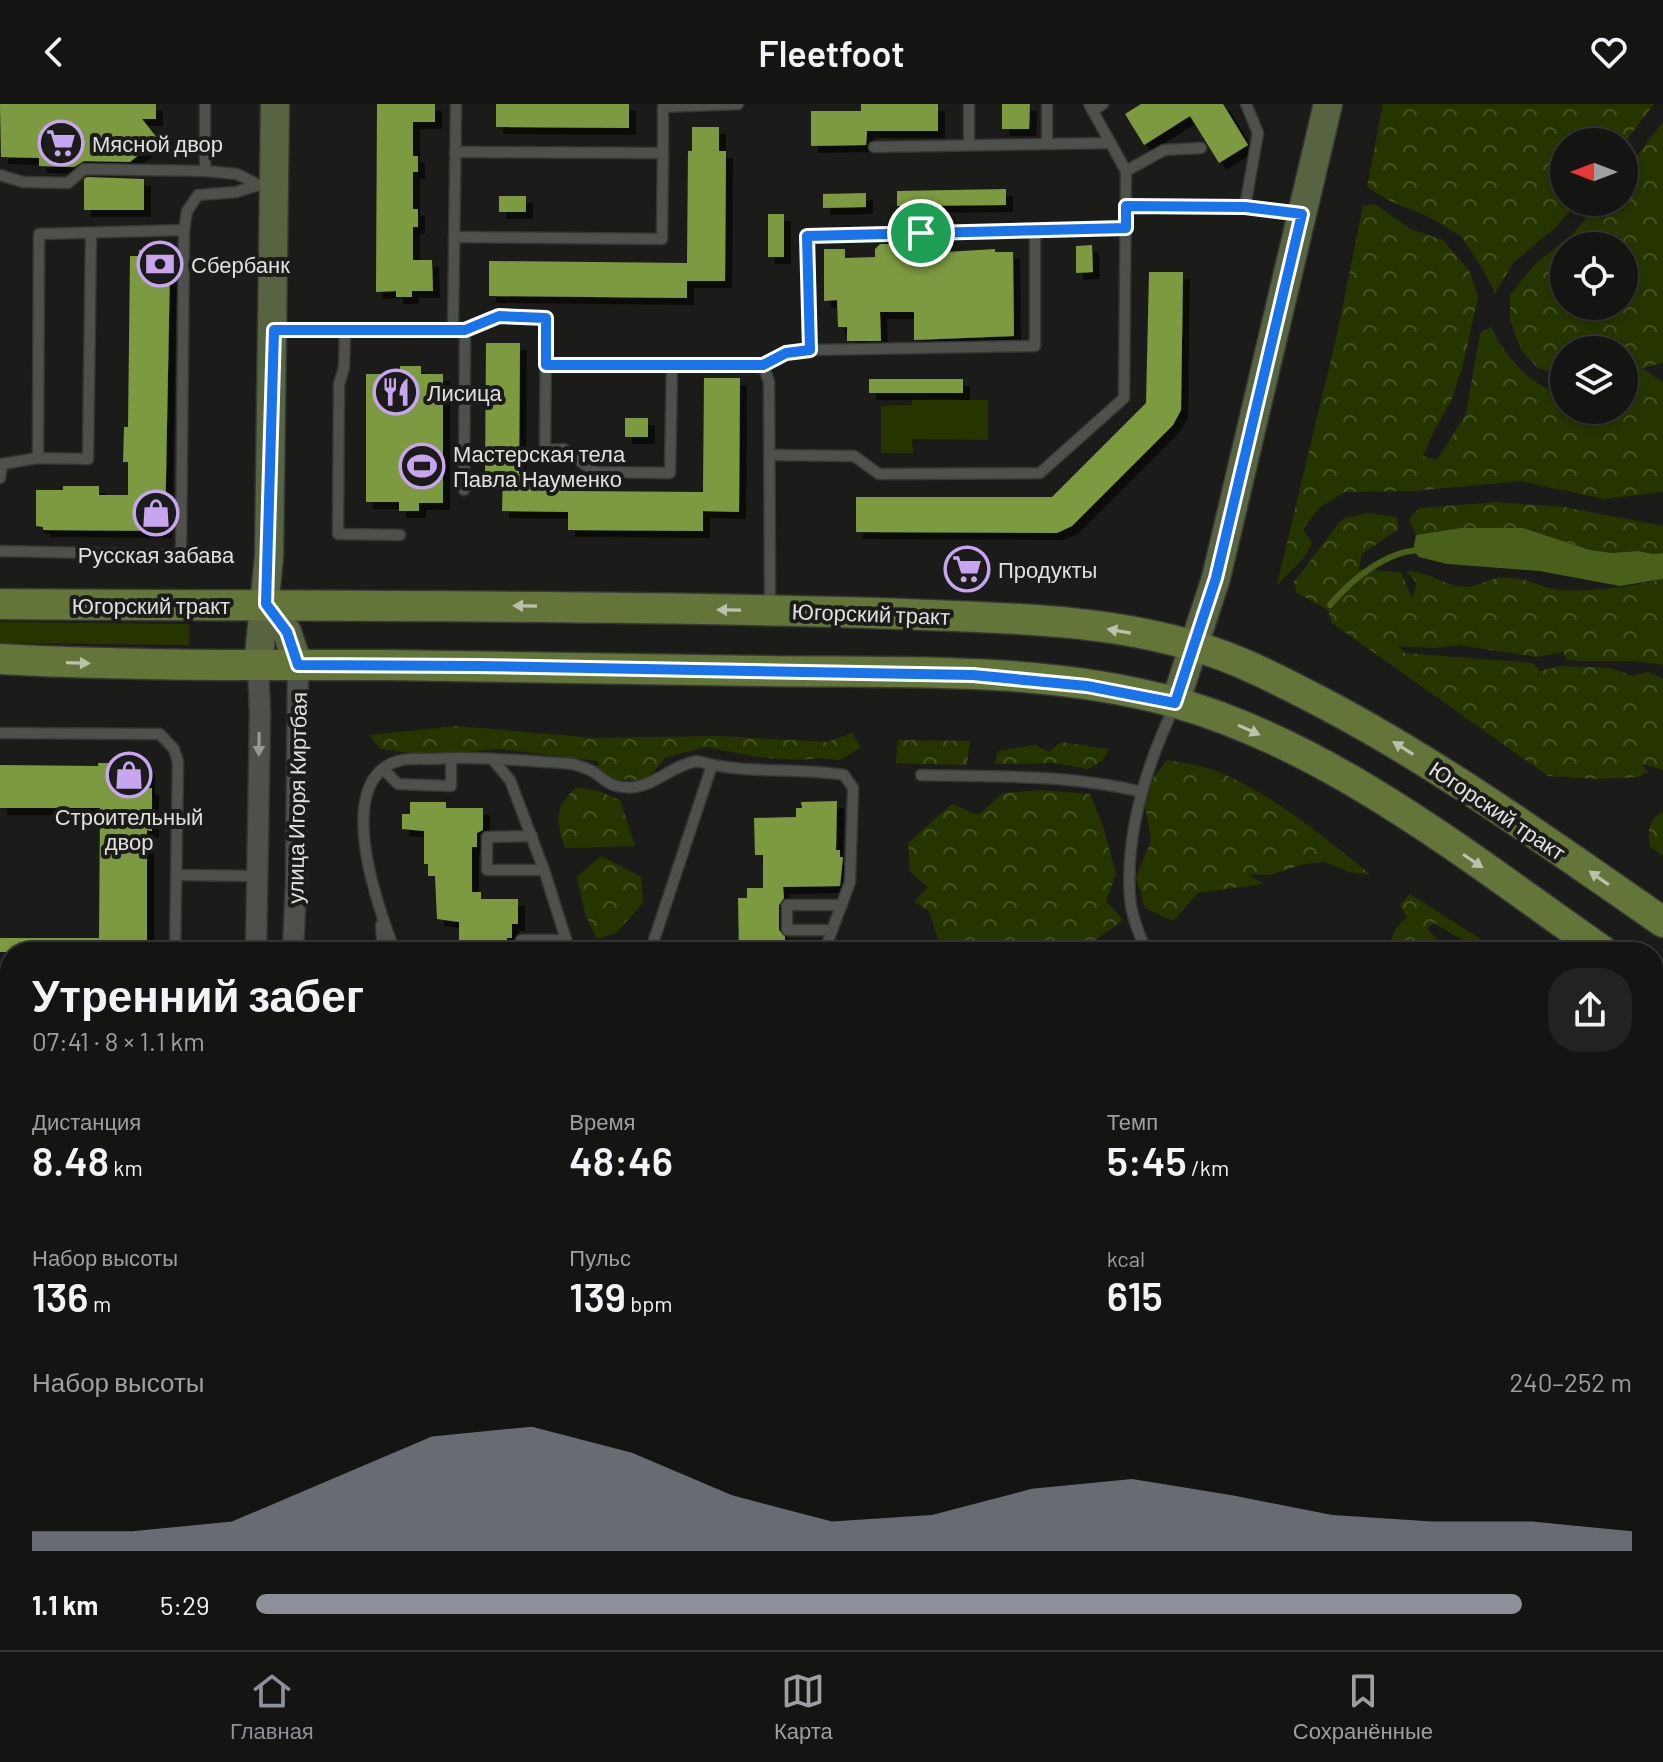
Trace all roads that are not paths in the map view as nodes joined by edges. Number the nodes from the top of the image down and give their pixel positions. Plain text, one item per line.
1 (205, 104) edge
2 (275, 104) edge
3 (456, 104) edge
4 (738, 104) edge
5 (969, 104) edge
6 (1047, 104) edge
7 (1103, 104) edge
8 (1246, 104) edge
9 (1328, 104) edge
10 (1091, 107) edge
11 (1111, 143) junction
12 (1047, 144) junction
13 (969, 145) junction
14 (874, 147) dead end
15 (1201, 148) dead end
16 (455, 152) junction
17 (663, 153) junction
18 (205, 171) junction
19 (1126, 171) junction
20 (0, 175) edge
21 (267, 185) junction
22 (1126, 206) junction
23 (1245, 207) junction
24 (1302, 214) junction
25 (1126, 228) junction
26 (184, 230) junction
27 (1035, 230) junction
28 (91, 234) junction
29 (454, 237) junction
30 (274, 330) junction
31 (345, 330) junction
32 (453, 330) junction
33 (465, 330) junction
34 (810, 350) junction
35 (546, 365) junction
36 (672, 365) junction
37 (763, 365) junction
38 (769, 455) junction
39 (38, 458) junction
40 (0, 478) edge
41 (464, 490) dead end
42 (400, 535) dead end
43 (0, 551) edge
44 (0, 604) edge
45 (266, 604) junction
46 (770, 611) junction
47 (1196, 646) junction
48 (0, 659) edge
49 (298, 665) junction
50 (258, 666) junction
51 (1175, 703) junction
52 (0, 733) edge
53 (451, 758) junction
54 (493, 760) junction
55 (712, 765) junction
56 (384, 770) junction
57 (921, 775) dead end
58 (1142, 792) junction
59 (532, 836) junction
60 (544, 870) junction
61 (176, 875) junction
62 (257, 876) junction
63 (842, 905) junction
64 (381, 915) junction
65 (1663, 922) edge
66 (832, 930) junction
67 (566, 940) joint
68 (175, 942) edge
69 (256, 942) edge
70 (293, 942) edge
71 (382, 942) edge
72 (391, 942) edge
73 (521, 942) edge
74 (653, 942) edge
75 (828, 942) edge
76 (1143, 942) edge
77 (1589, 942) edge

1 - 18 lane
2 - 21 main road, улица Игоря Киртбая
3 - 16 lane
4 - 17 lane
5 - 13 lane
6 - 12 lane
7 - 10 lane
8 - 23 lane
9 - 24 main road
10 - 11 lane
11 - 12 lane
11 - 19 lane
12 - 13 lane
13 - 14 lane
15 - 19 lane
16 - 17 lane
16 - 29 lane
17 - 29 lane
18 - 20 lane
18 - 21 lane
19 - 22 lane
21 - 26 lane
21 - 30 main road, улица Игоря Киртбая
22 - 23 lane
22 - 25 lane
23 - 24 lane
24 - 47 main road
25 - 27 lane
25 - 38 lane
26 - 28 lane
26 - 43 lane
27 - 34 lane
27 - 34 lane
28 - 39 lane
28 - 39 lane
29 - 32 lane
30 - 31 lane
30 - 45 main road, улица Игоря Киртбая
31 - 32 lane
31 - 42 lane
32 - 33 lane
33 - 35 lane
33 - 41 lane
34 - 37 lane
35 - 36 lane
35 - 36 lane
36 - 37 lane
37 - 38 lane
38 - 46 lane
39 - 40 lane
44 - 45 main road, Югорский тракт
46 -> 45 main road, Югорский тракт
45 - 49 main road, улица Игоря Киртбая
45 - 50 main road, улица Игоря Киртбая
47 -> 46 main road, Югорский тракт
47 - 51 main road
65 -> 47 main road, Югорский тракт
48 -> 50 main road
49 - 50 main road
49 - 51 main road
49 - 70 street, улица Игоря Киртбая
50 -> 62 street, улица Игоря Киртбая
51 - 58 lane
51 -> 77 main road
52 - 61 lane
53 - 54 lane
53 - 56 lane
53 - 56 lane
54 - 55 lane
54 - 59 lane
55 - 63 lane
55 - 74 lane
56 - 64 lane
57 - 58 lane
58 - 76 lane
59 - 60 lane
59 - 60 lane
60 - 67 lane
61 - 62 lane
61 - 68 lane
62 - 69 street, улица Игоря Киртбая
63 - 66 lane
63 - 66 lane
64 - 71 lane
64 - 72 lane
66 - 75 lane
67 - 73 lane

